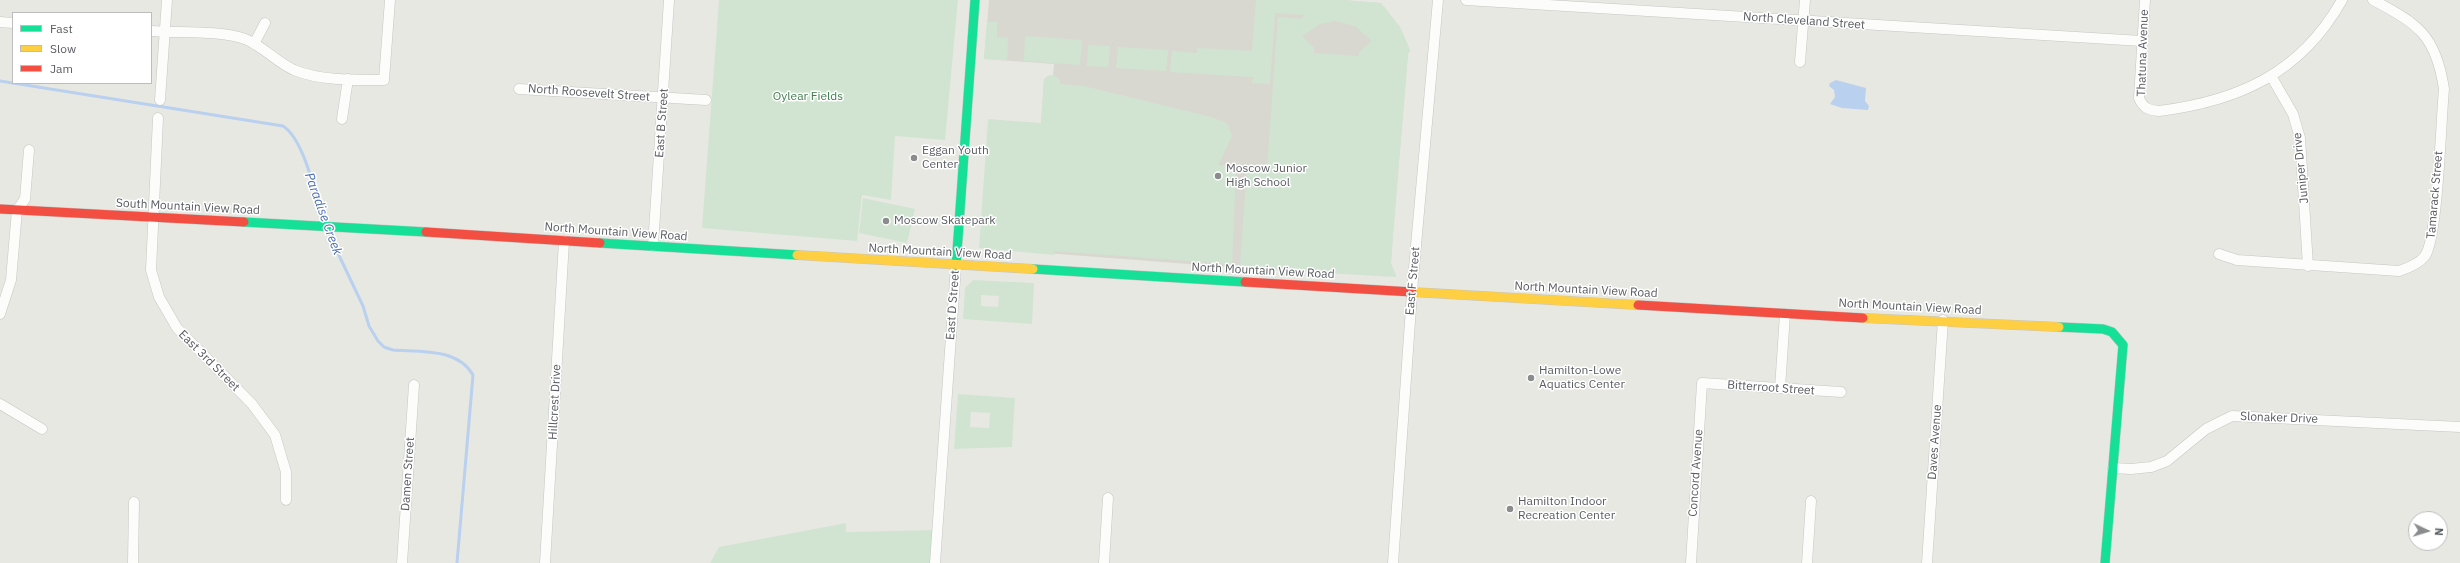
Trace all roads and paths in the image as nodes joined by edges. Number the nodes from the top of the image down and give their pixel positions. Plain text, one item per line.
1 (167, 0) edge
2 (390, 0) edge
3 (669, 0) edge
4 (975, 0) edge
5 (1438, 0) edge
6 (1466, 0) edge
7 (1805, 0) edge
8 (2145, 0) edge
9 (2342, 0) edge
10 (2373, 0) edge
11 (1804, 21) junction
12 (0, 22) edge
13 (265, 22) dead end
14 (12, 23) edge
15 (152, 31) edge
16 (164, 32) junction
17 (2142, 42) junction
18 (254, 44) junction
19 (1800, 62) dead end
20 (2271, 76) junction
21 (348, 79) junction
22 (519, 89) dead end
23 (664, 98) junction
24 (160, 100) dead end
25 (706, 100) dead end
26 (158, 118) dead end
27 (342, 119) dead end
28 (29, 150) dead end
29 (0, 209) edge
30 (17, 210) junction
31 (152, 216) junction
32 (375, 229) joint
33 (564, 241) junction
34 (653, 246) junction
35 (2219, 254) dead end
36 (956, 266) junction
37 (2308, 266) junction
38 (1412, 292) junction
39 (1, 312) edge
40 (1785, 314) junction
41 (1943, 320) junction
42 (1702, 383) joint
43 (414, 385) dead end
44 (1780, 388) junction
45 (1841, 392) dead end
46 (0, 404) edge
47 (2460, 427) edge
48 (42, 429) dead end
49 (2113, 468) junction
50 (1108, 498) dead end
51 (286, 500) dead end
52 (1812, 501) dead end
53 (134, 502) dead end
54 (133, 563) edge
55 (402, 563) edge
56 (545, 563) edge
57 (935, 563) edge
58 (1104, 563) edge
59 (1393, 563) edge
60 (1690, 563) edge
61 (1808, 563) edge
62 (1927, 563) edge
63 (2106, 563) edge

1 - 16 street
2 - 21 street
3 - 23 street, East B Street
4 - 36 street, East D Street
5 - 38 street, East F Street
6 - 11 street, North Cleveland Street
7 - 11 street
8 - 17 street, Thatuna Avenue
9 - 20 street
10 - 37 street, Tamarack Street
11 - 17 street, North Cleveland Street
11 - 19 street
12 - 14 street
13 - 18 street
15 - 16 street
16 - 18 street
16 - 24 street
17 - 20 street, Thatuna Avenue
18 - 21 street
20 - 37 street, Juniper Drive
21 - 27 street
22 - 23 street, North Roosevelt Street
23 - 25 street, North Roosevelt Street
23 - 34 street, East B Street
26 - 31 street, East 3rd Street
28 - 30 street
29 - 30 street, South Mountain View Road
30 - 31 street, South Mountain View Road
30 - 39 street
31 - 32 street, South Mountain View Road
31 - 51 street, East 3rd Street
32 - 33 street, North Mountain View Road
33 - 34 street, North Mountain View Road
33 - 56 street, Hillcrest Drive
34 - 36 street, North Mountain View Road
35 - 37 street, Tamarack Street
36 - 38 street, North Mountain View Road
36 - 57 street, East D Street
38 - 40 street, North Mountain View Road
38 - 59 street, East F Street
40 - 41 street, North Mountain View Road
40 - 44 street
41 - 49 street, North Mountain View Road
41 - 62 street, Daves Avenue
42 - 44 street, Bitterroot Street
42 - 60 street, Concord Avenue
43 - 55 street, Damen Street
44 - 45 street, Bitterroot Street
46 - 48 street
47 - 49 street, Slonaker Drive
49 - 63 street
50 - 58 street
52 - 61 street
53 - 54 street

